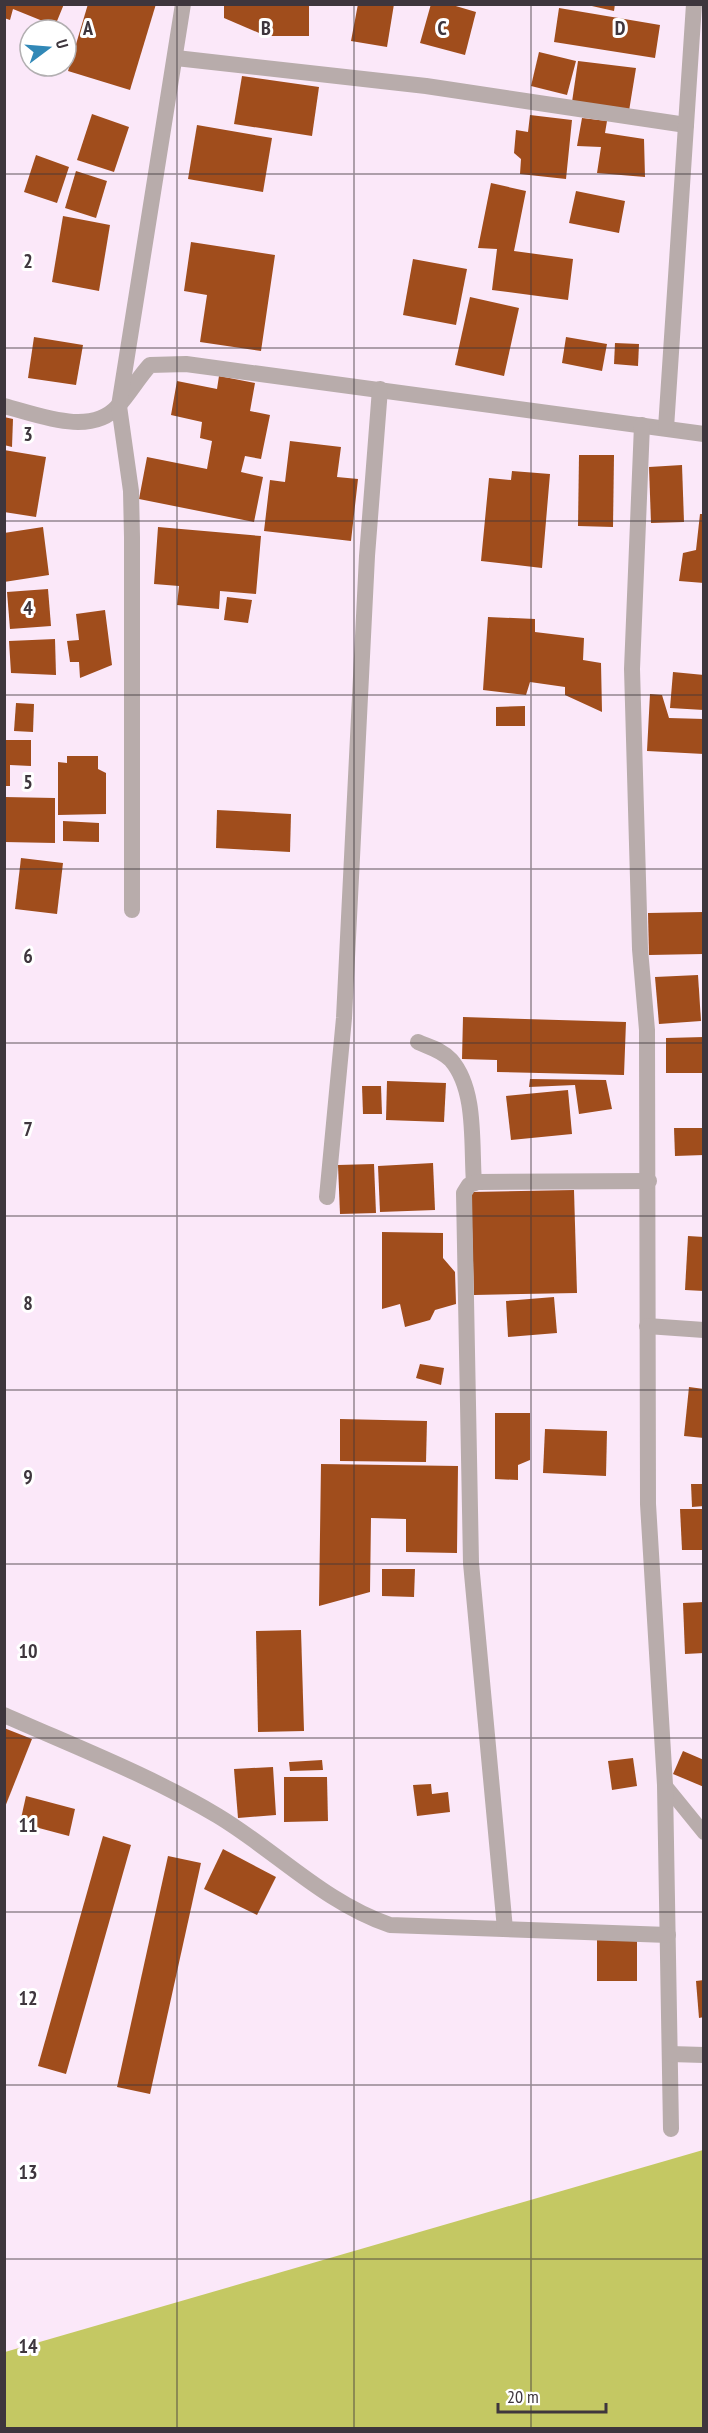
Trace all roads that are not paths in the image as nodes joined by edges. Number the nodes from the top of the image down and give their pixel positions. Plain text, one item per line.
1 (183, 4) edge
2 (694, 4) edge
3 (176, 58) junction
4 (686, 125) junction
5 (380, 389) junction
6 (4, 406) edge
7 (119, 406) junction
8 (642, 425) junction
9 (666, 428) junction
10 (704, 434) edge
11 (132, 910) dead end
12 (418, 1042) dead end
13 (649, 1181) junction
14 (474, 1183) junction
15 (327, 1197) dead end
16 (647, 1326) junction
17 (704, 1330) edge
18 (4, 1715) edge
19 (665, 1785) junction
20 (704, 1833) edge
21 (505, 1929) junction
22 (668, 1935) junction
23 (670, 2054) junction
24 (704, 2055) edge
25 (671, 2129) dead end

1 - 3 street
2 - 4 street
3 - 4 street
3 - 7 street
4 - 9 street
5 - 7 street
5 - 8 street
5 - 15 street
6 - 7 street
7 - 11 street
8 - 9 street
8 - 13 street
9 - 10 street
12 - 14 street
13 - 14 street
13 - 16 street
14 - 21 street
16 - 17 street
16 - 19 street
18 - 21 street
19 - 20 lane
19 - 22 street
21 - 22 street
22 - 23 street
23 - 24 street
23 - 25 street

